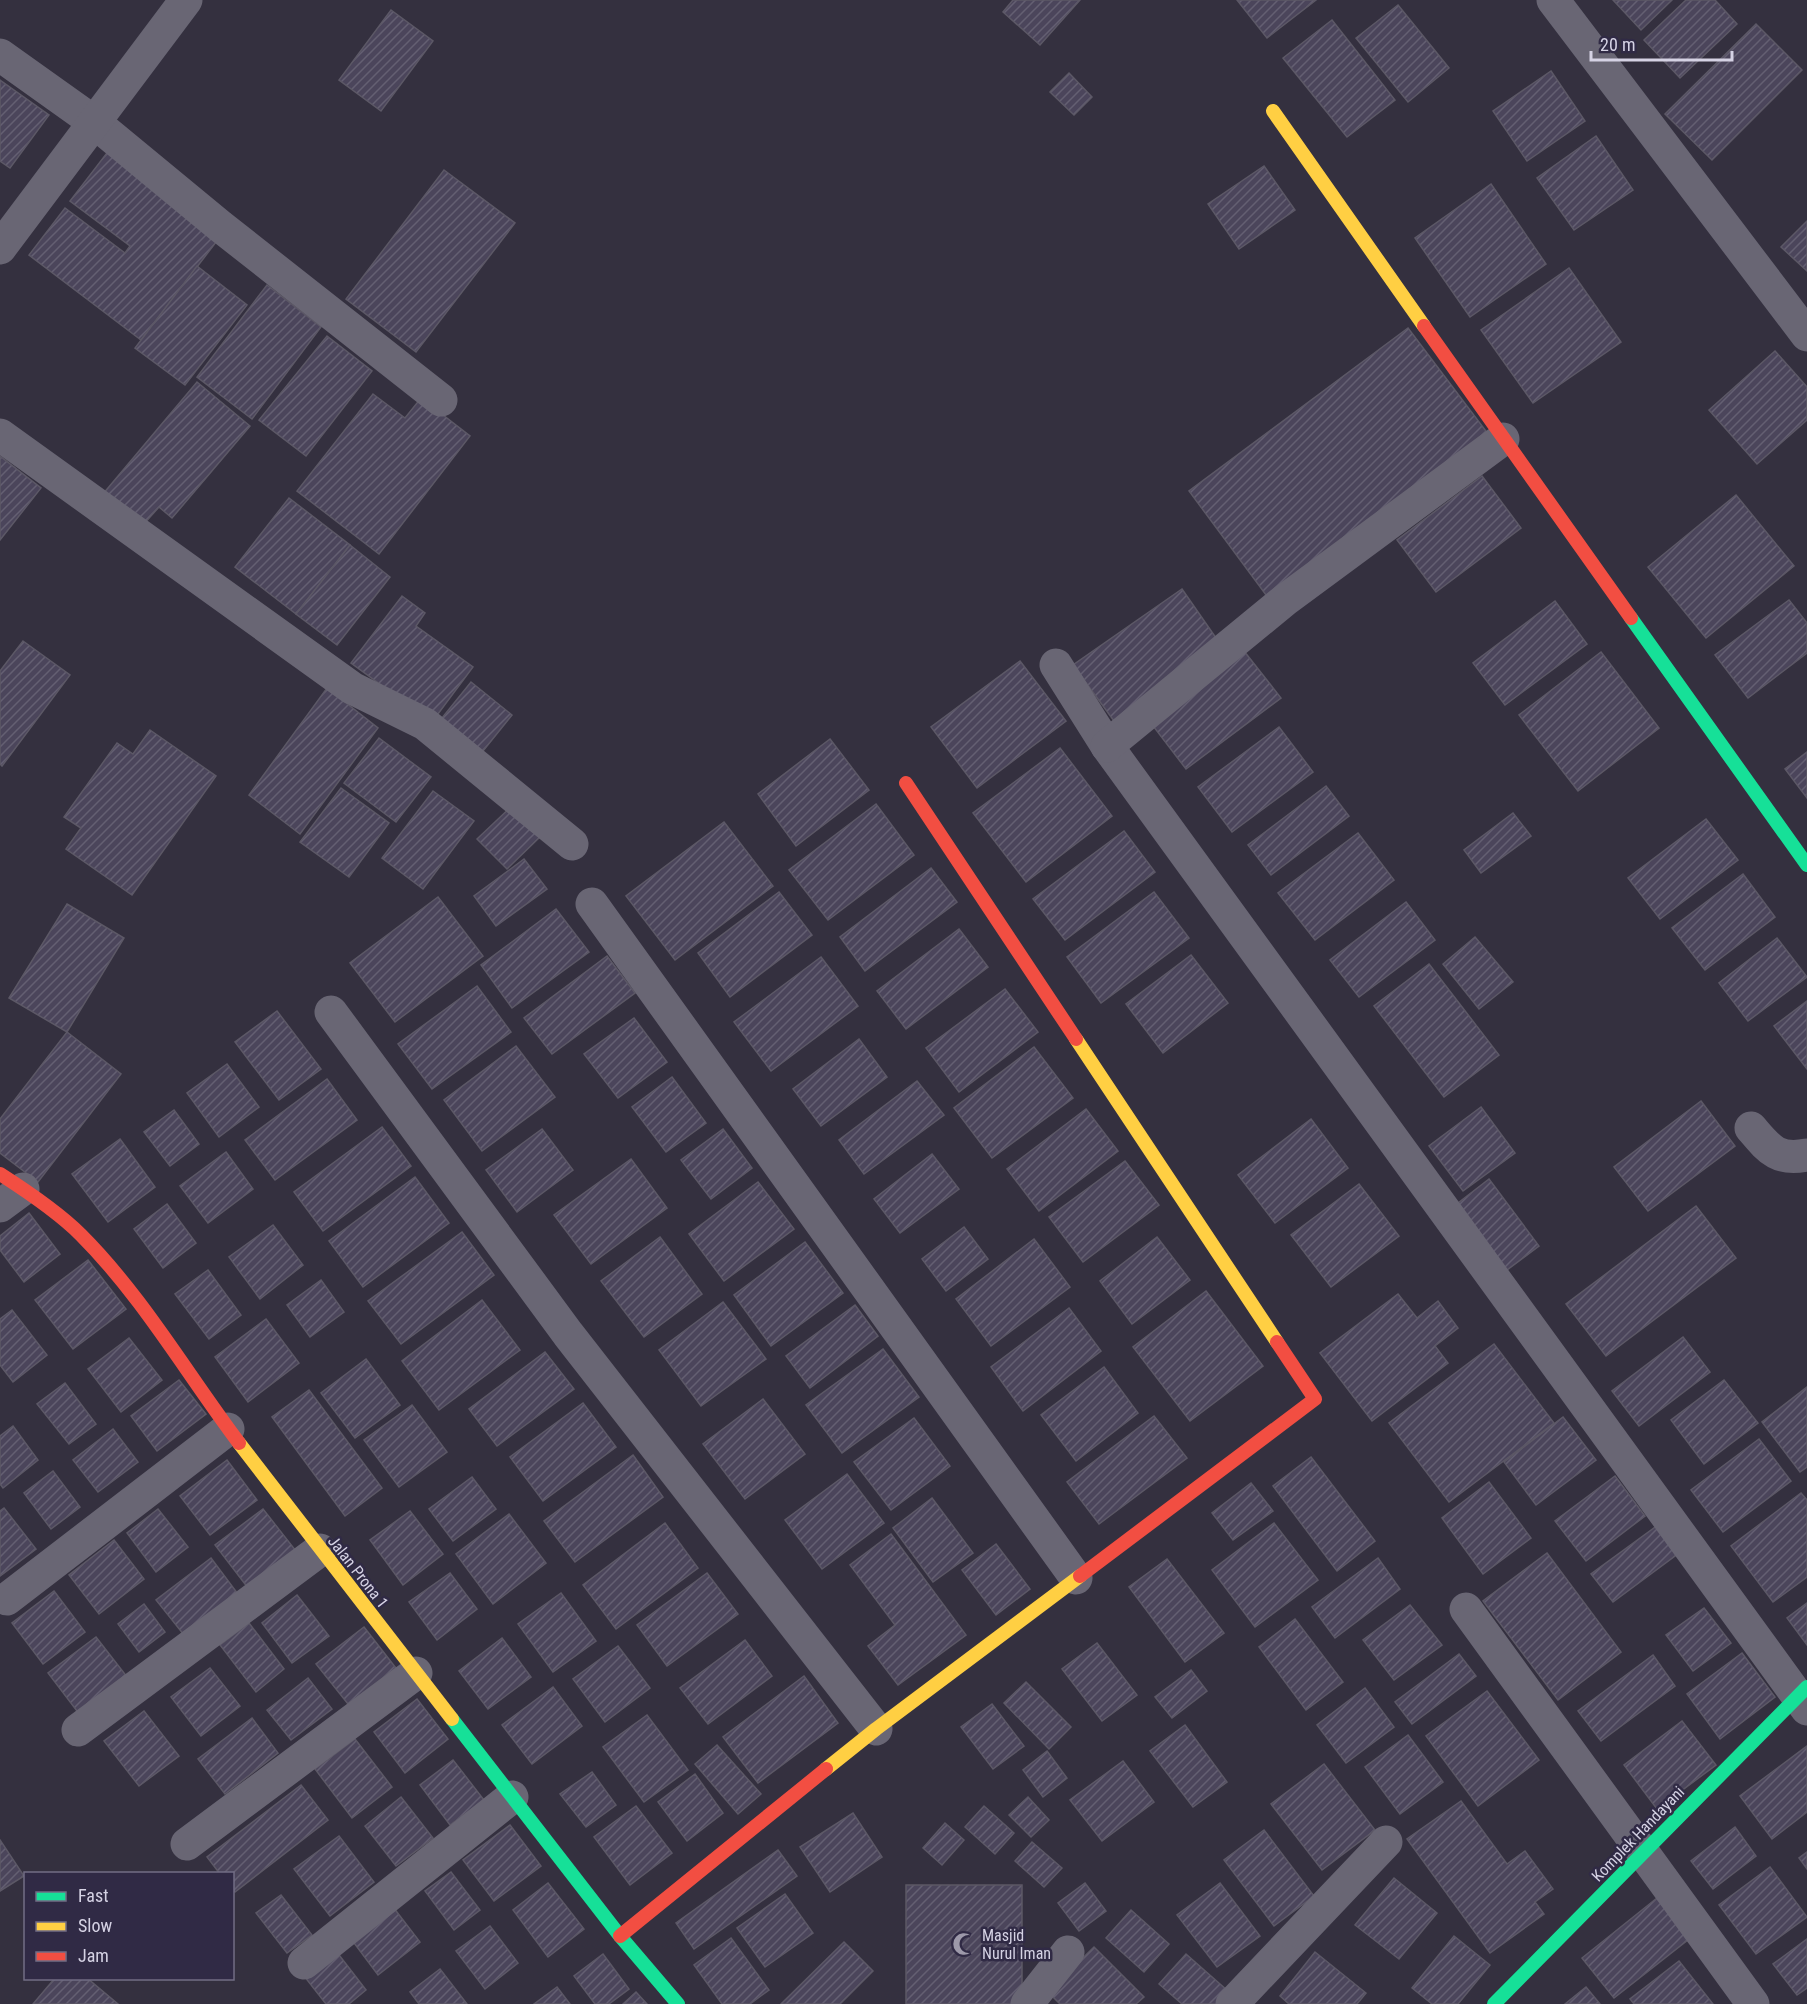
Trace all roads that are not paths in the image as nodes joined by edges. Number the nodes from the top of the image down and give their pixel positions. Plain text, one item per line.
1 (186, 0) edge
2 (1553, 0) edge
3 (0, 55) edge
4 (1273, 111) dead end
5 (94, 122) junction
6 (0, 248) edge
7 (1807, 335) edge
8 (441, 400) dead end
9 (0, 435) edge
10 (1503, 440) junction
11 (1056, 665) dead end
12 (1107, 746) junction
13 (906, 783) dead end
14 (572, 844) dead end
15 (1807, 865) edge
16 (592, 904) dead end
17 (331, 1012) dead end
18 (1751, 1128) dead end
19 (1807, 1155) edge
20 (8, 1189) edge
21 (228, 1429) junction
22 (320, 1550) junction
23 (1076, 1578) junction
24 (7, 1599) dead end
25 (1466, 1609) dead end
26 (416, 1673) junction
27 (1804, 1697) edge
28 (876, 1729) junction
29 (78, 1730) dead end
30 (512, 1797) junction
31 (1386, 1842) dead end
32 (187, 1844) dead end
33 (1642, 1853) junction
34 (620, 1936) junction
35 (1068, 1952) dead end
36 (304, 1963) dead end
37 (1502, 2001) edge
38 (678, 2004) edge
39 (1027, 2004) edge
40 (1232, 2004) edge
41 (1753, 2004) edge

1 - 5 street
2 - 7 street
3 - 5 street
4 - 10 street
5 - 6 street
5 - 8 street
9 - 14 street
10 - 12 street
10 - 15 street
11 - 12 street
12 - 27 street
13 - 23 street
16 - 23 street
17 - 28 street
18 - 19 street
20 - 21 street, Jalan Prona 1
21 - 22 street, Jalan Prona 1
21 - 24 street
22 - 26 street, Jalan Prona 1
22 - 29 street
23 - 28 street
25 - 33 street
26 - 30 street, Jalan Prona 1
26 - 32 street
27 - 33 street, Komplek Handayani
28 - 34 street
30 - 34 street, Jalan Prona 1
30 - 36 street
31 - 40 street
33 - 37 street, Komplek Handayani
33 - 41 street
34 - 38 street, Jalan Prona 1
35 - 39 street

